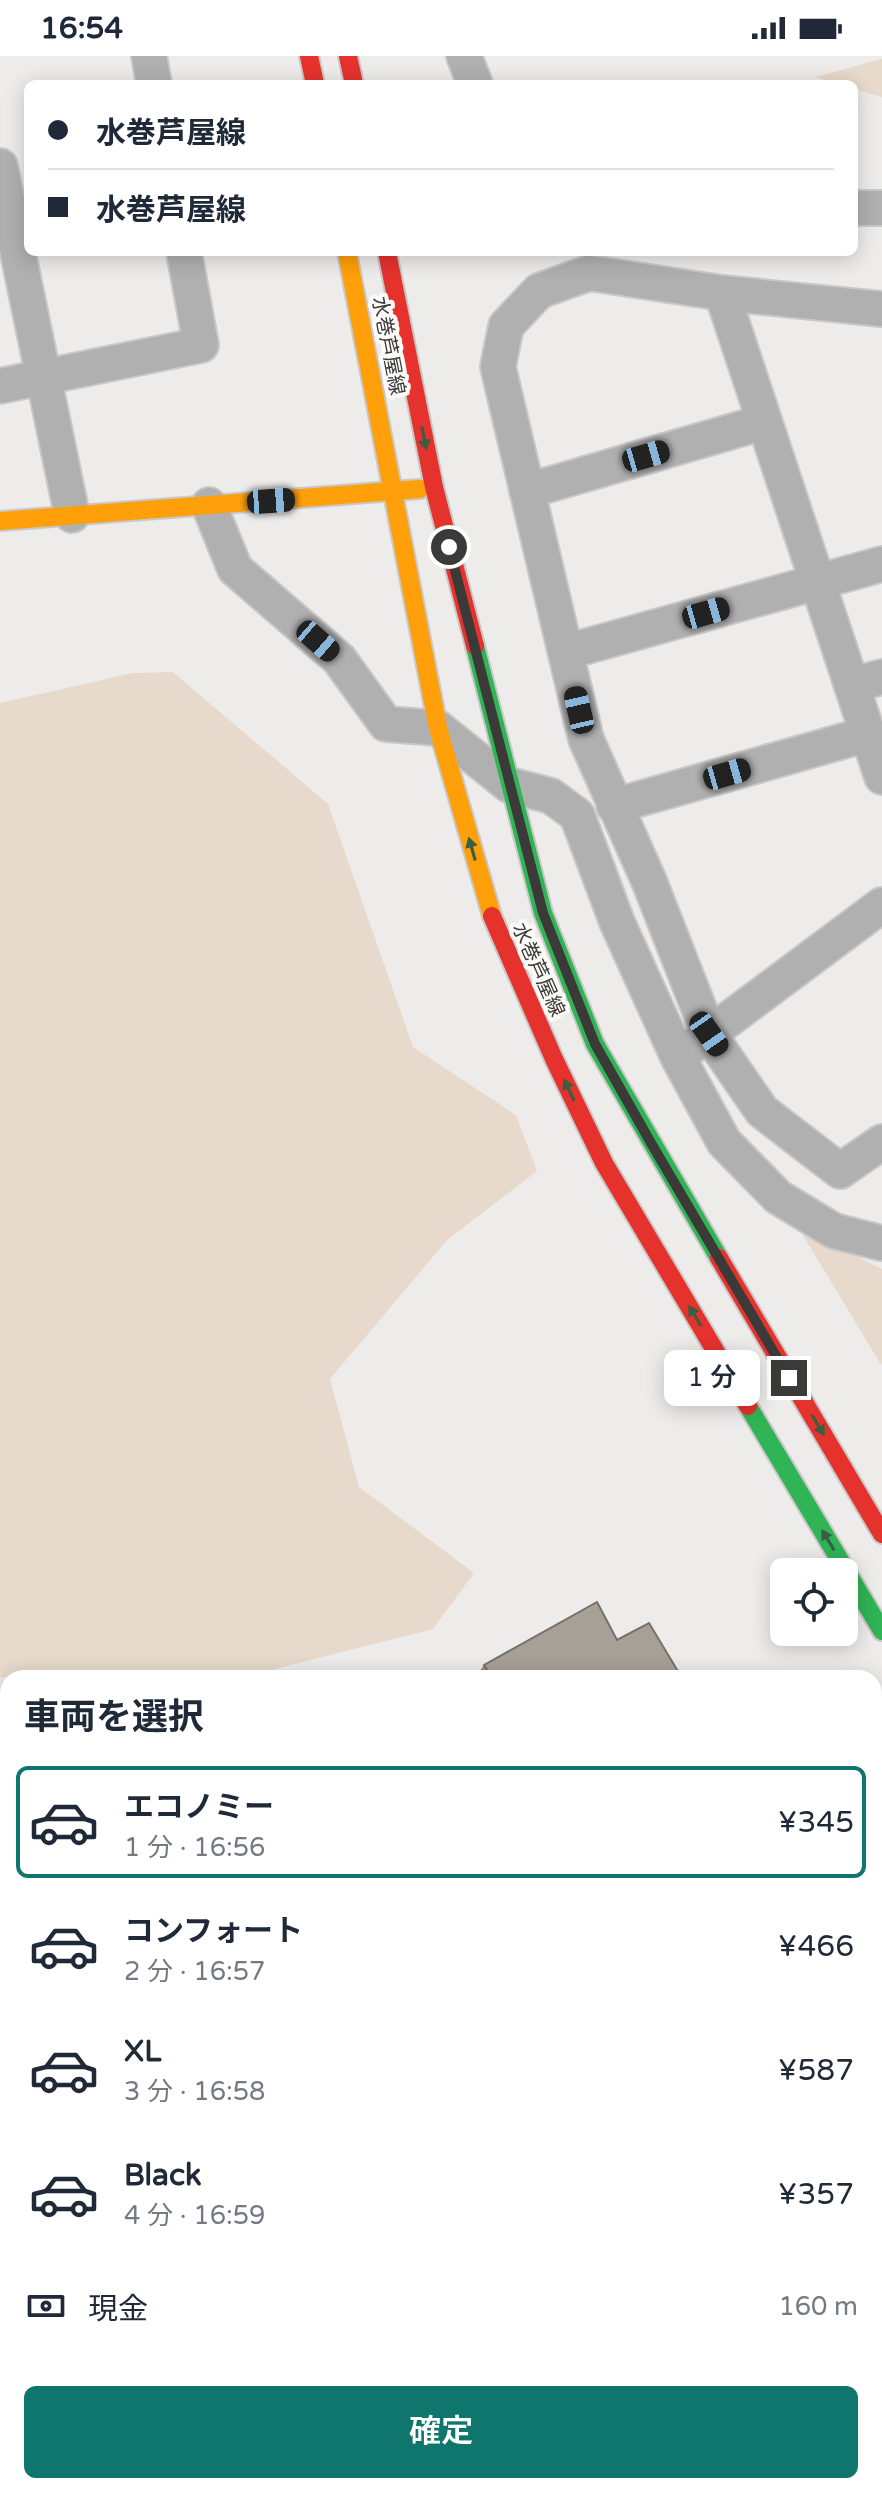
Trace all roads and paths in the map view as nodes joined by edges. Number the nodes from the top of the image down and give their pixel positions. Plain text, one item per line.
1 (149, 56) edge
2 (309, 56) edge
3 (348, 56) edge
4 (464, 56) edge
5 (153, 80) edge
6 (314, 80) edge
7 (353, 80) edge
8 (473, 80) edge
9 (0, 166) edge
10 (858, 208) edge
11 (882, 208) edge
12 (185, 256) edge
13 (348, 256) edge
14 (388, 256) edge
15 (722, 293) junction
16 (882, 309) edge
17 (44, 377) junction
18 (0, 386) edge
19 (764, 422) junction
20 (434, 487) junction
21 (527, 491) junction
22 (394, 492) junction
23 (209, 505) junction
24 (72, 515) junction
25 (0, 521) edge
26 (882, 564) edge
27 (817, 582) junction
28 (566, 652) junction
29 (867, 681) edge
30 (438, 728) junction
31 (868, 734) junction
32 (882, 777) edge
33 (509, 785) junction
34 (614, 806) junction
35 (882, 905) edge
36 (709, 1034) junction
37 (678, 1057) junction
38 (882, 1142) edge
39 (882, 1243) edge
40 (882, 1534) edge
41 (882, 1631) edge

1 - 5 street
2 - 6 main road
3 - 7 main road
4 - 8 street
9 - 17 street
10 - 11 street
12 - 17 street
13 - 22 main road, 水巻芦屋線
14 -> 20 main road, 水巻芦屋線
15 - 16 street
15 - 19 street
15 - 21 street
17 - 18 street
17 - 24 street
19 - 21 street
19 - 27 street
20 - 22 main road
20 - 33 main road, 水巻芦屋線
21 - 28 street
22 - 23 main road
22 - 30 main road, 水巻芦屋線
23 - 24 main road
23 - 30 street
24 - 25 main road
26 - 27 street
27 - 28 street
27 - 29 street
28 - 34 street
29 - 31 street
30 - 33 street
41 -> 30 main road, 水巻芦屋線
31 - 32 street
31 - 34 street
33 - 37 street
33 -> 40 main road, 水巻芦屋線
34 - 36 street
35 - 36 street
36 - 37 street
36 - 38 street
37 - 39 street

